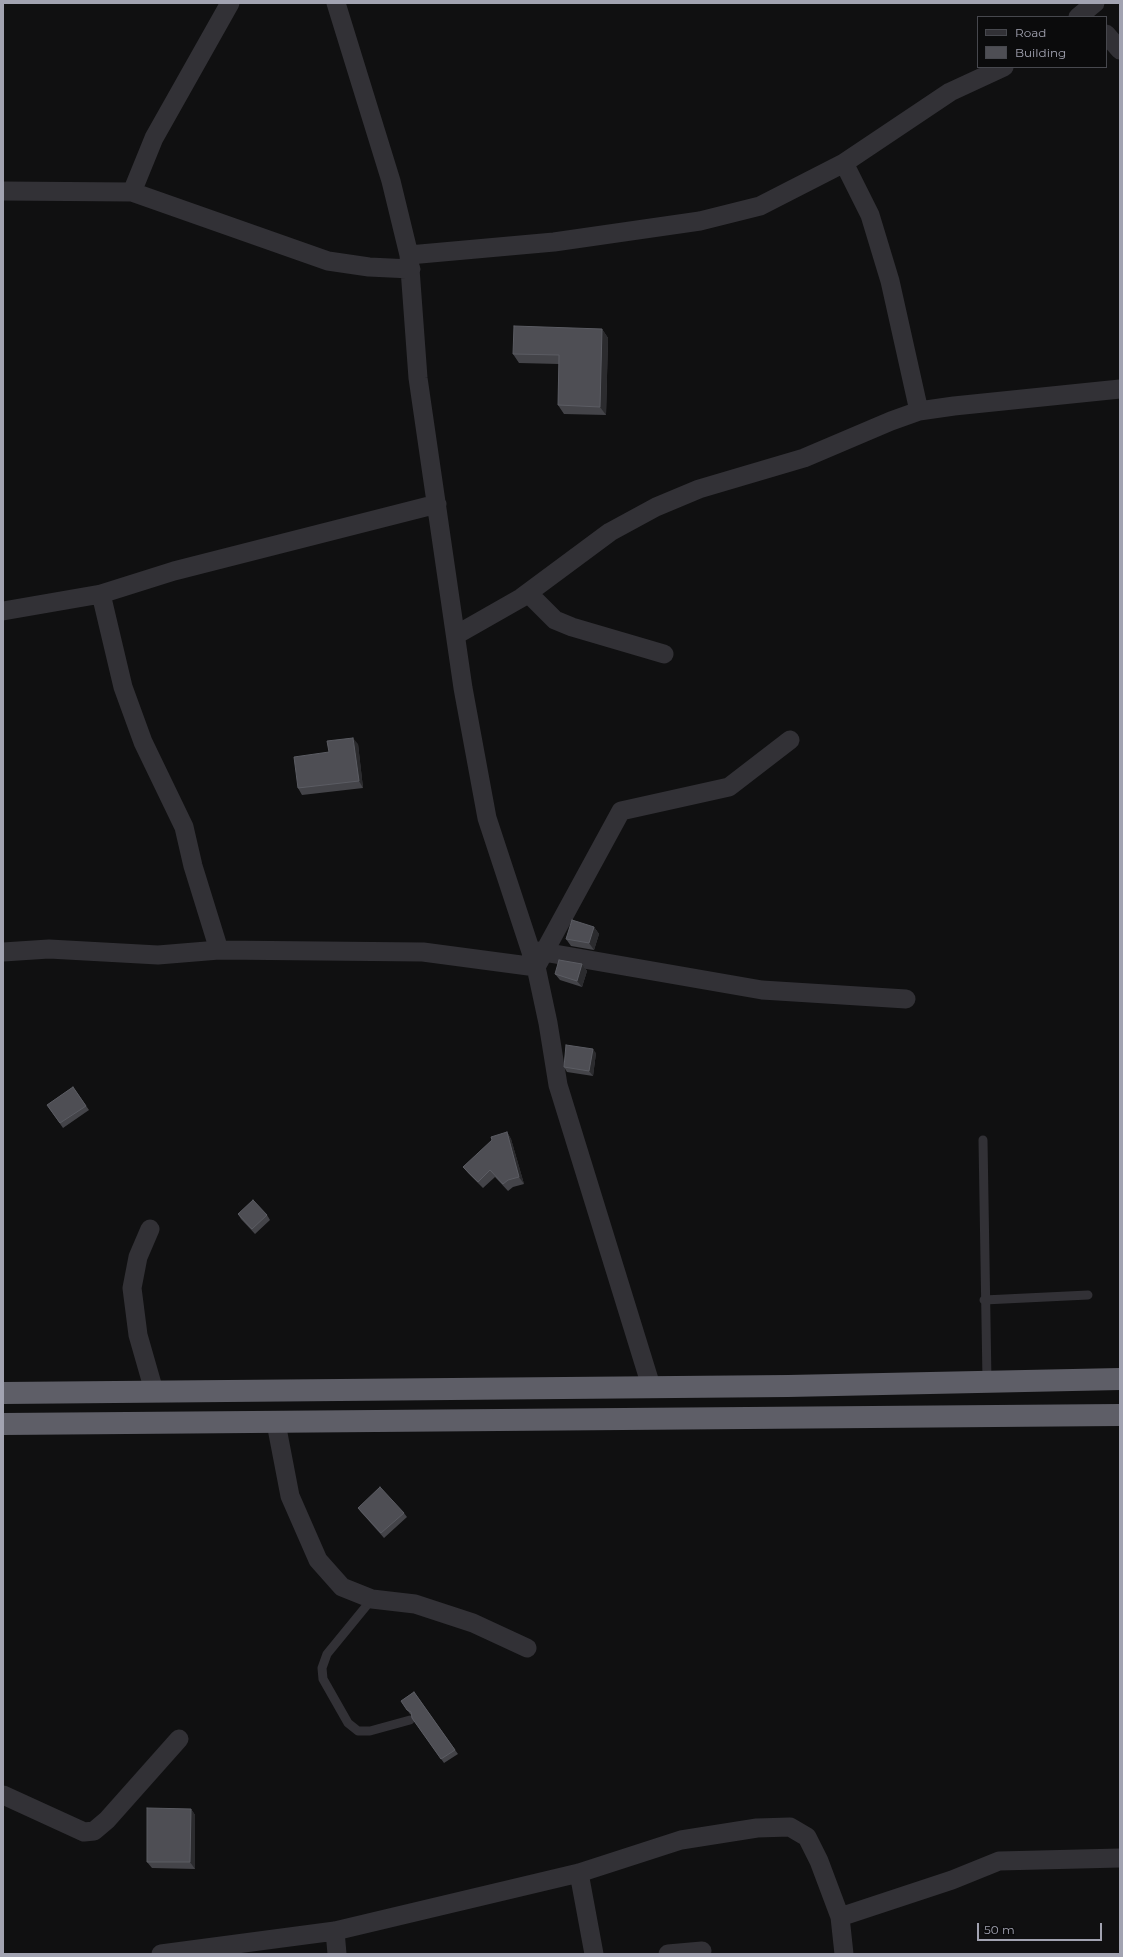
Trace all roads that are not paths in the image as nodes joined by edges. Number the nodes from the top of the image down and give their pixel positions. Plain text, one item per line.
1 (230, 3) edge
2 (336, 3) edge
3 (1107, 35) edge
4 (1120, 50) edge
5 (1002, 68) edge
6 (844, 163) junction
7 (3, 191) edge
8 (132, 192) junction
9 (410, 262) junction
10 (1120, 389) edge
11 (919, 411) junction
12 (437, 504) junction
13 (528, 593) junction
14 (101, 594) junction
15 (3, 611) edge
16 (456, 635) junction
17 (664, 654) dead end
18 (790, 740) dead end
19 (218, 950) junction
20 (3, 952) edge
21 (537, 957) junction
22 (906, 999) dead end
23 (983, 1140) dead end
24 (150, 1229) dead end
25 (1088, 1295) dead end
26 (984, 1300) junction
27 (1120, 1379) edge
28 (987, 1383) junction
29 (651, 1386) junction
30 (154, 1391) junction
31 (3, 1393) edge
32 (1120, 1415) edge
33 (276, 1423) junction
34 (3, 1424) edge
35 (372, 1599) junction
36 (527, 1648) dead end
37 (410, 1720) edge
38 (179, 1739) dead end
39 (3, 1795) edge
40 (1120, 1858) edge
41 (579, 1873) junction
42 (840, 1918) junction
43 (335, 1931) junction
44 (702, 1951) dead end
45 (161, 1954) edge
46 (337, 1954) edge
47 (594, 1954) edge
48 (668, 1954) edge
49 (844, 1954) edge

1 - 8 street
2 - 9 street
3 - 4 street
5 - 6 street
6 - 9 street
6 - 11 street
7 - 8 street
8 - 9 street
9 - 12 street
10 - 11 street
11 - 13 street
12 - 14 street
12 - 16 street
13 - 16 street
13 - 17 street
14 - 15 street
14 - 19 street
16 - 21 street
18 - 21 street
19 - 20 street
19 - 21 street
21 - 22 street
21 - 29 street
23 - 26 lane
24 - 30 street
25 - 26 lane
26 - 28 lane
27 - 28 highway
28 - 29 highway
29 - 30 highway
30 - 31 highway
32 - 33 highway
33 - 34 highway
33 - 35 street
35 - 36 street
35 - 37 lane
38 - 39 street
40 - 42 street
41 - 42 street
41 - 43 street
41 - 47 street
42 - 49 street
43 - 45 street
43 - 46 street
44 - 48 street

